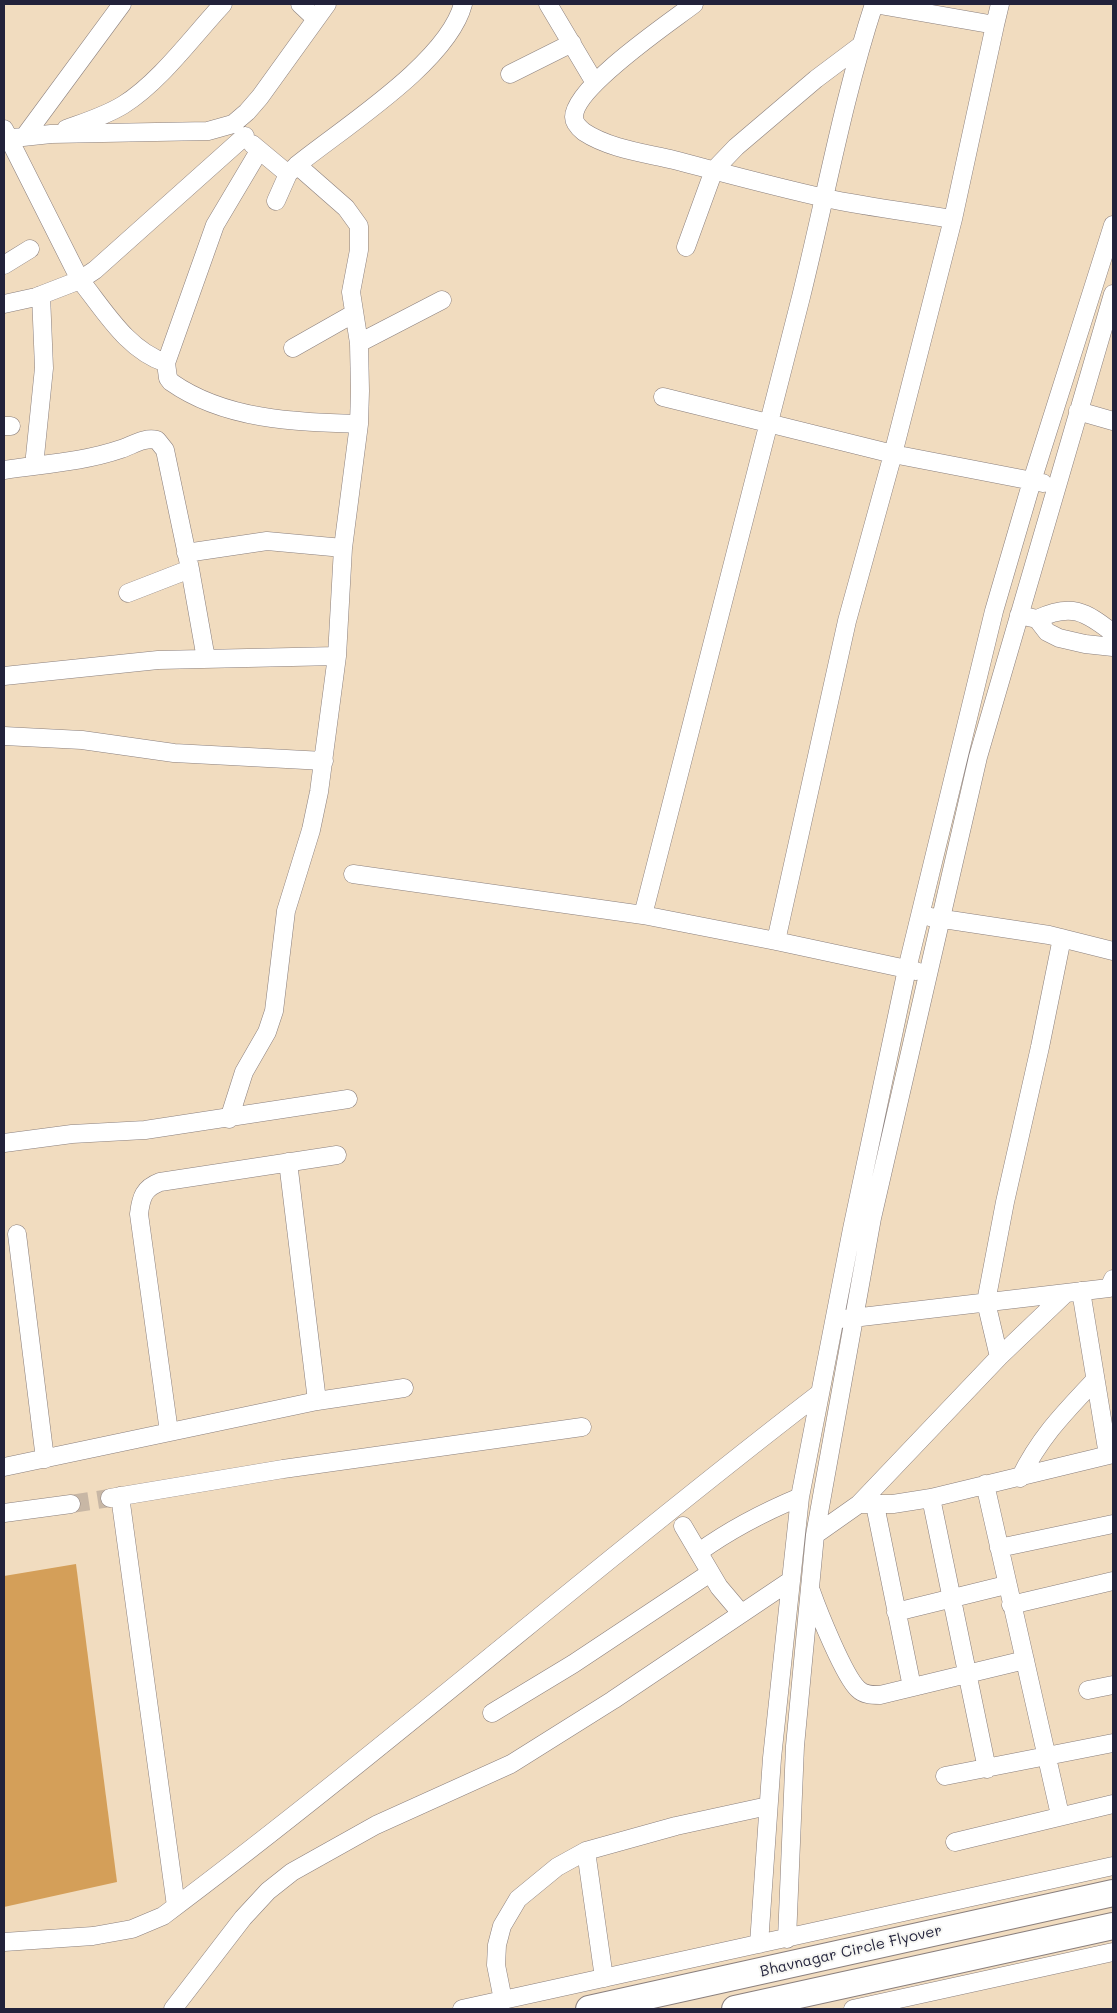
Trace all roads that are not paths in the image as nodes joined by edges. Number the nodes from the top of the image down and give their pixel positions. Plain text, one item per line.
1 (122, 4) edge
2 (223, 4) edge
3 (300, 4) edge
4 (326, 4) edge
5 (463, 4) edge
6 (548, 4) edge
7 (694, 4) edge
8 (1000, 4) edge
9 (316, 19) junction
10 (995, 25) junction
11 (572, 43) junction
12 (860, 46) junction
13 (510, 74) dead end
14 (595, 83) junction
15 (233, 124) junction
16 (51, 134) junction
17 (10, 136) edge
18 (246, 136) junction
19 (259, 151) junction
20 (293, 169) junction
21 (714, 170) junction
22 (826, 198) junction
23 (276, 200) dead end
24 (952, 219) junction
25 (1113, 225) edge
26 (686, 247) dead end
27 (30, 249) dead end
28 (4, 265) edge
29 (80, 280) junction
30 (1113, 294) edge
31 (42, 295) junction
32 (442, 300) dead end
33 (4, 304) edge
34 (353, 314) junction
35 (359, 343) junction
36 (294, 348) dead end
37 (166, 364) junction
38 (663, 397) dead end
39 (1078, 411) junction
40 (1113, 421) edge
41 (769, 423) junction
42 (359, 424) junction
43 (893, 454) junction
44 (34, 466) junction
45 (4, 470) edge
46 (1032, 482) junction
47 (1056, 486) junction
48 (343, 548) junction
49 (188, 561) junction
50 (128, 594) dead end
51 (1019, 614) junction
52 (1037, 619) junction
53 (1113, 633) edge
54 (1113, 647) edge
55 (337, 656) junction
56 (206, 660) junction
57 (4, 676) edge
58 (4, 736) edge
59 (324, 761) junction
60 (352, 874) dead end
61 (643, 915) junction
62 (919, 915) junction
63 (942, 918) junction
64 (1062, 938) junction
65 (776, 941) junction
66 (1113, 951) edge
67 (907, 969) junction
68 (929, 974) junction
69 (348, 1099) dead end
70 (229, 1119) junction
71 (4, 1143) edge
72 (337, 1155) dead end
73 (288, 1162) junction
74 (17, 1234) dead end
75 (1112, 1285) edge
76 (1073, 1292) junction
77 (986, 1302) junction
78 (854, 1317) junction
79 (834, 1320) junction
80 (999, 1357) junction
81 (1095, 1380) junction
82 (404, 1388) dead end
83 (820, 1393) junction
84 (317, 1401) junction
85 (582, 1427) dead end
86 (169, 1432) junction
87 (1111, 1455) edge
88 (45, 1459) junction
89 (4, 1467) edge
90 (1020, 1478) junction
91 (985, 1484) junction
92 (800, 1497) junction
93 (931, 1498) junction
94 (71, 1504) tunnel mouth
95 (867, 1505) junction
96 (4, 1514) edge
97 (1113, 1524) edge
98 (683, 1526) dead end
99 (815, 1535) junction
100 (1000, 1548) junction
101 (699, 1552) junction
102 (710, 1573) junction
103 (790, 1581) junction
104 (1113, 1581) edge
105 (1006, 1585) junction
106 (809, 1587) junction
107 (951, 1598) junction
108 (1011, 1605) junction
109 (896, 1612) junction
110 (740, 1613) junction
111 (1025, 1660) junction
112 (966, 1672) junction
113 (1113, 1685) edge
114 (912, 1687) junction
115 (1088, 1690) dead end
116 (492, 1713) dead end
117 (1113, 1744) edge
118 (1048, 1757) junction
119 (987, 1769) junction
120 (945, 1776) dead end
121 (1113, 1804) edge
122 (768, 1806) junction
123 (1060, 1815) junction
124 (955, 1842) dead end
125 (586, 1851) junction
126 (1113, 1866) edge
127 (1113, 1893) edge
128 (176, 1906) junction
129 (1113, 1926) edge
130 (787, 1939) junction
131 (4, 1942) edge
132 (759, 1944) junction
133 (1113, 1952) edge
134 (604, 1978) junction
135 (503, 2000) junction
136 (172, 2009) edge
137 (462, 2009) edge
138 (589, 2009) edge
139 (735, 2009) edge
140 (853, 2009) edge

1 - 17 street
2 - 16 street
3 - 9 street
4 - 9 street
5 - 20 street
6 - 11 street
7 - 14 street
8 - 10 street
9 - 15 street
10 - 12 street
10 - 24 street
11 - 13 street
11 - 14 street
12 - 21 street
12 - 22 street
14 - 21 street
15 - 16 street
15 - 18 street
16 - 17 street
17 - 29 street
18 - 19 street
18 - 29 street
19 - 20 street
19 - 37 street
20 - 23 street
20 - 34 street
21 - 22 street
21 - 26 street
22 - 24 street
22 - 41 street
24 - 43 street
25 - 46 street
27 - 28 street
29 - 31 street
29 - 37 street
30 - 39 street
31 - 33 street
31 - 44 street
32 - 35 street
34 - 35 street
34 - 36 street
35 - 42 street
37 - 42 street
38 - 41 street
39 - 40 street
39 - 47 street
41 - 43 street
41 - 61 street
42 - 48 street
43 - 46 street
43 - 65 street
44 - 45 street
44 - 49 street
46 - 47 street
46 - 62 street
47 - 51 street
48 - 49 street
48 - 55 street
49 - 50 street
49 - 56 street
51 - 52 street
51 - 63 street
52 - 53 street
52 - 54 street
55 - 56 street
55 - 59 street
56 - 57 street
58 - 59 street
59 - 70 street
60 - 61 street
61 - 65 street
62 - 63 street
62 - 67 street
63 - 64 street
63 - 68 street
64 - 66 street
64 - 77 street
65 - 67 street
67 - 68 street
67 - 79 street
68 - 78 street
69 - 70 street
70 - 71 street
72 - 73 street
73 - 84 street
73 - 86 street
74 - 88 street
75 - 76 street
76 - 77 street
76 - 80 street
76 - 81 street
77 - 78 street
77 - 80 street
78 - 79 street
78 - 99 street
79 - 83 street
80 - 95 street
81 - 87 street
81 - 90 street
82 - 84 street
83 - 92 street
83 - 128 street
84 - 86 street
85 - 128 street
86 - 88 street
87 - 90 street
88 - 89 street
90 - 91 street
91 - 93 street
91 - 100 street
92 - 101 street
92 - 103 street
93 - 95 street
93 - 107 street
94 - 96 street
95 - 99 street
95 - 109 street
97 - 100 street
98 - 101 street
99 - 106 street
100 - 105 street
101 - 102 street
102 - 110 street
102 - 116 street
103 - 110 street
103 - 122 street
104 - 108 street
105 - 107 street
105 - 108 street
106 - 114 street
106 - 130 street
107 - 109 street
107 - 112 street
108 - 111 street
109 - 114 street
110 - 136 street
111 - 112 street
111 - 118 street
112 - 114 street
112 - 119 street
113 - 115 street
117 - 118 street
118 - 119 street
118 - 123 street
119 - 120 street
121 - 123 street
122 - 125 street
122 - 132 street
123 - 124 street
125 - 134 street
125 - 135 street
126 - 130 street
127 - 138 highway, Bhavnagar Circle Flyover
128 - 131 street
129 - 139 highway, Bhavnagar Circle Flyover
130 - 132 street
132 - 134 street
133 - 140 street
134 - 135 street
135 - 137 street

